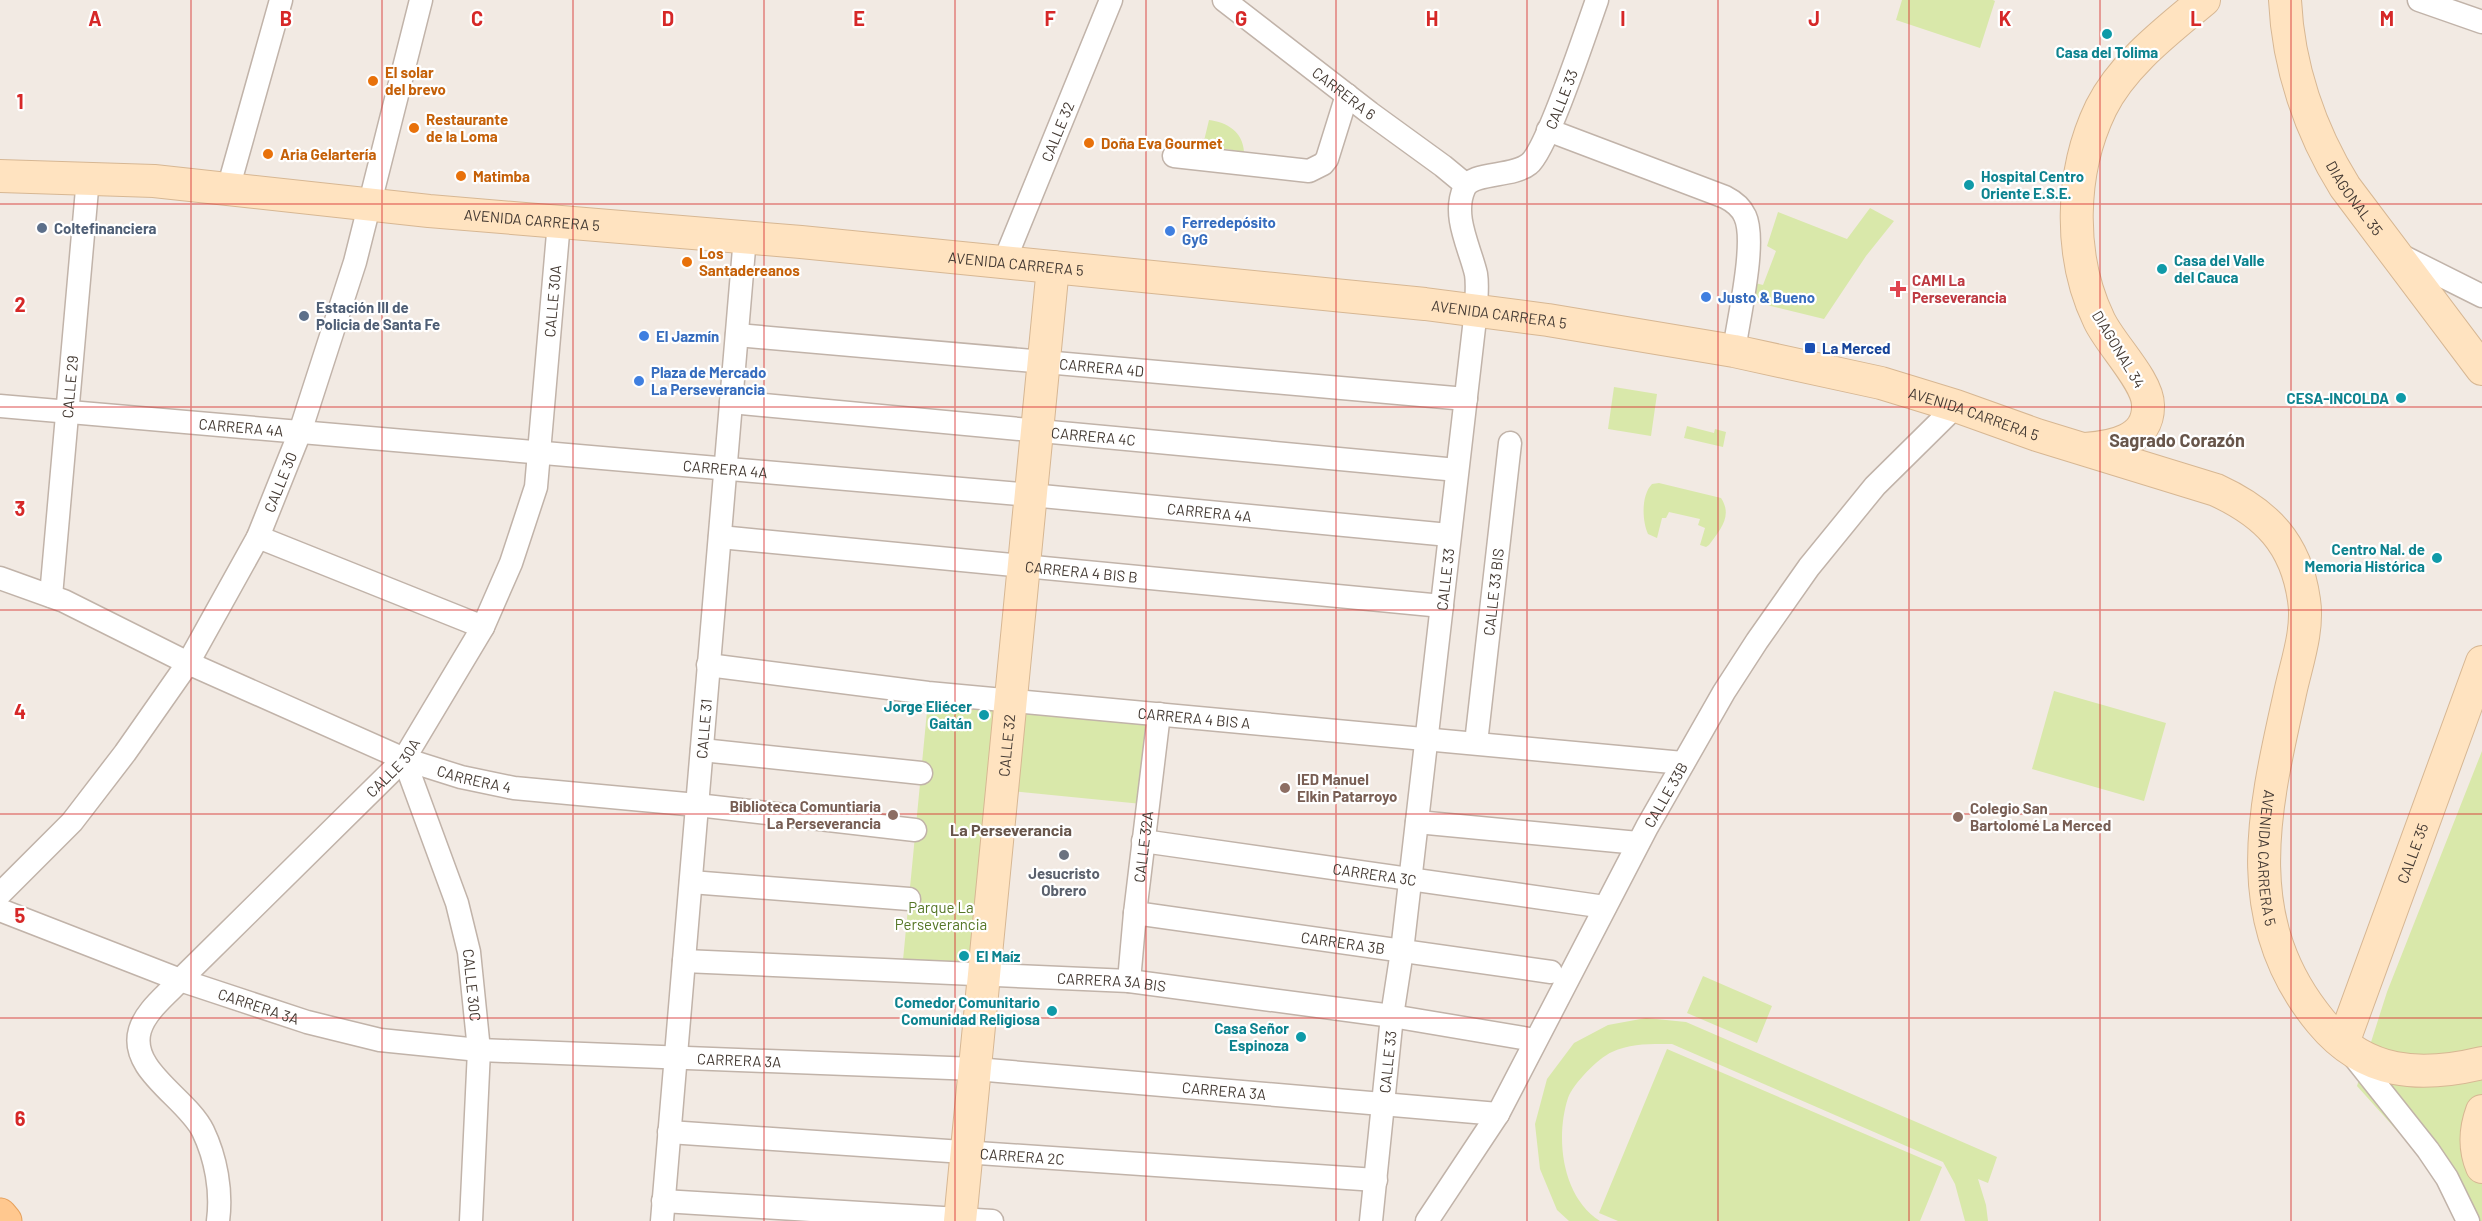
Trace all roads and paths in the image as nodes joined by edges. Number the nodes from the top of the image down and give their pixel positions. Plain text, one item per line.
1 (281, 0) edge
2 (421, 0) edge
3 (1111, 0) edge
4 (1224, 0) edge
5 (1597, 0) edge
6 (2204, 0) edge
7 (2285, 0) edge
8 (2419, 0) edge
9 (2482, 22) edge
10 (1347, 95) junction
11 (1548, 130) junction
12 (1174, 156) dead end
13 (0, 176) edge
14 (88, 178) junction
15 (1466, 185) junction
16 (228, 189) junction
17 (369, 205) junction
18 (559, 222) junction
19 (745, 237) junction
20 (2392, 250) junction
21 (1004, 262) junction
22 (1053, 267) junction
23 (2482, 296) edge
24 (1476, 310) junction
25 (737, 335) junction
26 (1734, 351) junction
27 (1044, 362) junction
28 (2482, 369) edge
29 (1466, 399) junction
30 (731, 402) junction
31 (0, 406) edge
32 (1956, 406) junction
33 (67, 411) junction
34 (1037, 429) junction
35 (300, 432) junction
36 (1510, 443) dead end
37 (2085, 449) junction
38 (540, 453) junction
39 (725, 469) junction
40 (1457, 470) junction
41 (1030, 495) junction
42 (1449, 535) junction
43 (258, 537) junction
44 (720, 537) junction
45 (1024, 566) junction
46 (0, 579) edge
47 (51, 596) junction
48 (1442, 606) junction
49 (483, 627) junction
50 (2482, 662) edge
51 (188, 663) junction
52 (708, 665) junction
53 (1011, 701) junction
54 (1159, 714) junction
55 (1426, 739) junction
56 (1476, 742) junction
57 (702, 750) junction
58 (404, 759) junction
59 (1683, 762) junction
60 (921, 773) dead end
61 (697, 805) junction
62 (1417, 822) junction
63 (915, 830) dead end
64 (1143, 842) junction
65 (1638, 843) junction
66 (1410, 879) junction
67 (691, 882) junction
68 (0, 894) edge
69 (909, 899) dead end
70 (1605, 907) junction
71 (0, 910) edge
72 (1135, 913) junction
73 (1402, 951) junction
74 (684, 961) junction
75 (1551, 972) dead end
76 (984, 974) junction
77 (180, 980) junction
78 (1129, 981) junction
79 (1392, 1016) junction
80 (1535, 1040) junction
81 (2343, 1043) junction
82 (479, 1050) junction
83 (675, 1058) junction
84 (2482, 1063) edge
85 (976, 1069) junction
86 (1384, 1102) junction
87 (2482, 1111) edge
88 (1498, 1114) junction
89 (669, 1132) junction
90 (966, 1152) junction
91 (2482, 1167) edge
92 (1376, 1180) junction
93 (662, 1211) edge
94 (0, 1215) edge
95 (960, 1220) edge
96 (5, 1221) edge
97 (218, 1221) edge
98 (471, 1221) edge
99 (992, 1221) edge
100 (1371, 1221) edge
101 (1427, 1221) edge
102 (2468, 1221) edge

1 - 16 street
2 - 17 street, CALLE 30
3 - 21 street, CALLE 32
4 - 10 street, CARRERA 6
5 - 11 street, CALLE 33
6 - 37 main road, DIAGONAL 34
7 - 20 main road, DIAGONAL 35
8 - 9 street
10 - 12 street
10 - 15 street, CARRERA 6
11 - 15 street, CALLE 33
11 - 26 street
13 - 14 main road, AVENIDA CARRERA 5
14 - 16 main road, AVENIDA CARRERA 5
14 - 33 street, CALLE 29
15 - 24 street, CALLE 33
16 - 17 main road, AVENIDA CARRERA 5
17 - 18 main road, AVENIDA CARRERA 5
17 - 35 street, CALLE 30
18 - 19 main road, AVENIDA CARRERA 5
18 - 38 street, CALLE 30A
19 - 21 main road, AVENIDA CARRERA 5
19 - 25 street, CALLE 31
20 - 23 street
20 - 28 main road, DIAGONAL 35
21 - 22 main road, AVENIDA CARRERA 5
22 - 24 main road, AVENIDA CARRERA 5
22 - 27 main road, CALLE 32
24 - 26 main road, AVENIDA CARRERA 5
24 - 29 street, CALLE 33
25 - 27 street, CARRERA 4D
25 - 30 street, CALLE 31
26 - 32 main road, AVENIDA CARRERA 5
27 - 29 street, CARRERA 4D
27 - 34 main road, CALLE 32
29 - 40 street, CALLE 33
30 - 34 street, CARRERA 4C
30 - 39 street, CALLE 31
31 - 33 street, CARRERA 4A
32 - 37 main road, AVENIDA CARRERA 5
32 - 59 street, CALLE 33B
33 - 35 street, CARRERA 4A
33 - 47 street, CALLE 29
34 - 40 street, CARRERA 4C
34 - 41 main road, CALLE 32
35 - 38 street, CARRERA 4A
35 - 43 street, CALLE 30
36 - 56 street, CALLE 33 BIS
37 - 81 main road, AVENIDA CARRERA 5
38 - 39 street, CARRERA 4A
38 - 49 street, CALLE 30A
39 - 41 street, CARRERA 4A
39 - 44 street, CALLE 31
40 - 42 street, CALLE 33
41 - 42 street, CARRERA 4A
41 - 45 main road, CALLE 32
42 - 48 street, CALLE 33
43 - 49 street
43 - 51 street, CALLE 30
44 - 45 street, CARRERA 4 BIS B
44 - 52 street, CALLE 31
45 - 48 street, CARRERA 4 BIS B
45 - 53 main road, CALLE 32
46 - 47 street, CARRERA 4
47 - 51 street, CARRERA 4
48 - 55 street, CALLE 33
49 - 58 street, CALLE 30A
50 - 81 main road, CALLE 35
51 - 58 street, CARRERA 4
51 - 68 street, CALLE 30
52 - 53 street, CARRERA 4 BIS A
52 - 57 street, CALLE 31
53 - 54 street, CARRERA 4 BIS A
53 - 76 main road, CALLE 32
54 - 55 street, CARRERA 4 BIS A
54 - 64 street, CALLE 32A
55 - 56 street, CARRERA 4 BIS A
55 - 62 street, CALLE 33
56 - 59 street, CARRERA 4 BIS A
57 - 60 street
57 - 61 street, CALLE 31
58 - 61 street, CARRERA 4
58 - 77 street, CALLE 30A
58 - 82 street, CALLE 30C
59 - 65 street, CALLE 33B
61 - 63 street, CARRERA 4
61 - 67 street, CALLE 31
62 - 65 street
62 - 66 street, CALLE 33
64 - 66 street, CARRERA 3C
64 - 72 street, CALLE 32A
65 - 70 street, CALLE 33B
66 - 70 street, CARRERA 3C
66 - 73 street, CALLE 33
67 - 69 street
67 - 74 street, CALLE 31
70 - 80 street, CALLE 33B
71 - 77 street, CARRERA 3A
72 - 73 street, CARRERA 3B
72 - 78 street, CALLE 32A
73 - 75 street, CARRERA 3B
73 - 79 street, CALLE 33
74 - 76 street, CARRERA 3A BIS
74 - 83 street, CALLE 31
76 - 78 street, CARRERA 3A BIS
76 - 85 main road, CALLE 32
77 - 82 street, CARRERA 3A
77 - 97 street, CALLE 30A
78 - 79 street, CARRERA 3A BIS
79 - 80 street, CARRERA 3A BIS
79 - 86 street, CALLE 33
80 - 88 street, CALLE 33B
81 - 84 main road, AVENIDA CARRERA 5
81 - 102 street
82 - 83 street, CARRERA 3A
82 - 98 street, CALLE 30C
83 - 85 street, CARRERA 3A
83 - 89 street, CALLE 31
85 - 86 street, CARRERA 3A
85 - 90 main road, CALLE 32
86 - 88 street, CARRERA 3A
86 - 92 street, CALLE 33
87 - 91 main road
88 - 101 street, CALLE 33B
89 - 90 street, CARRERA 2C
89 - 93 street, CALLE 31
90 - 92 street, CARRERA 2C
90 - 95 main road, CALLE 32
92 - 100 street, CALLE 33
93 - 95 street
94 - 96 main road
95 - 99 street

